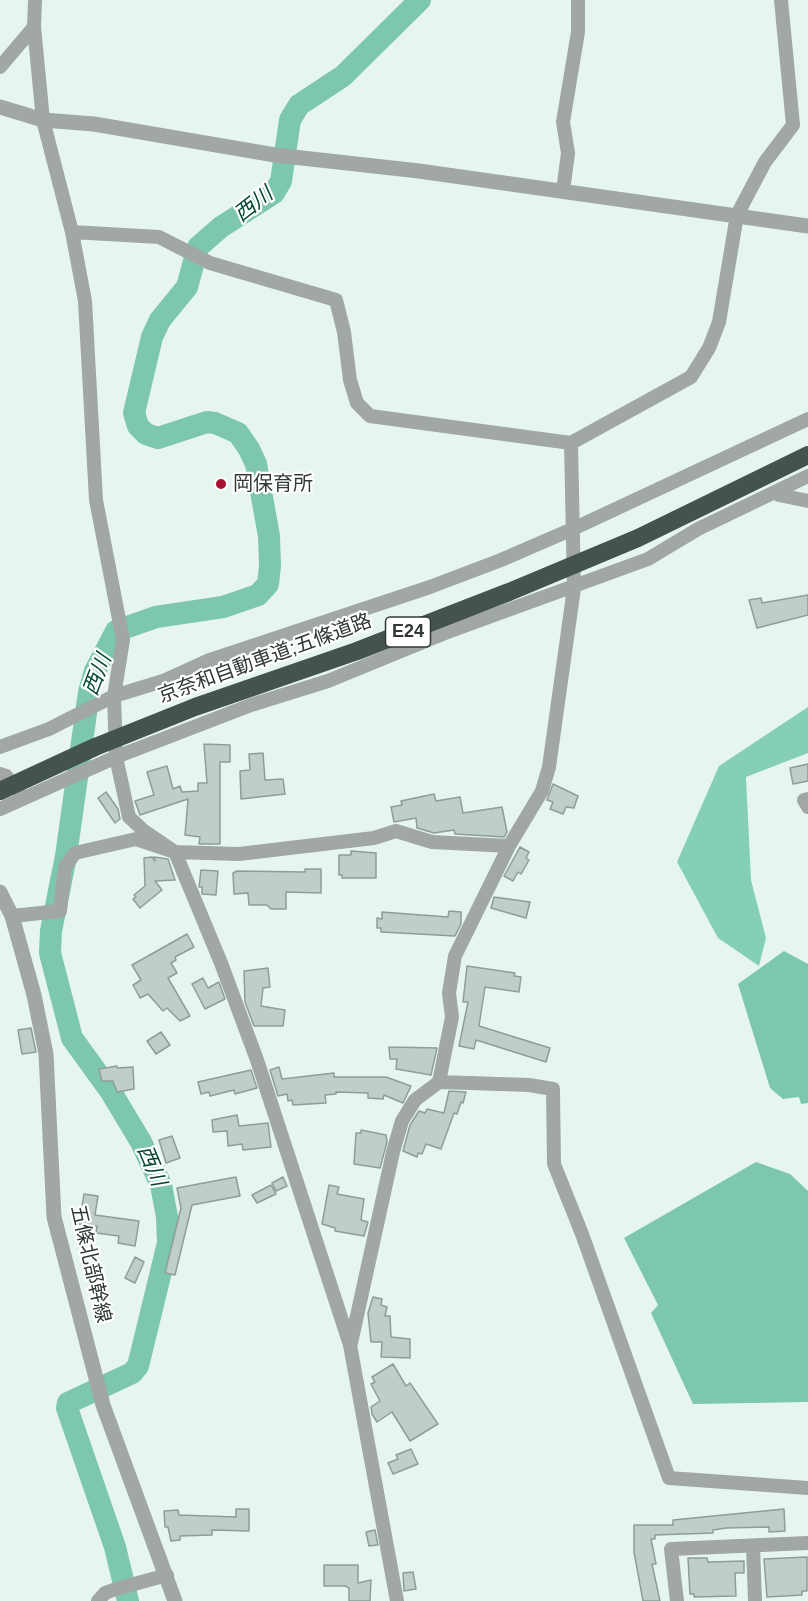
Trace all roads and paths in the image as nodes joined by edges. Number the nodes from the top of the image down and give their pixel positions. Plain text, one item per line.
1 (35, 0) edge
2 (578, 0) edge
3 (781, 0) edge
4 (34, 27) junction
5 (0, 67) edge
6 (0, 107) edge
7 (44, 120) junction
8 (563, 190) junction
9 (737, 216) junction
10 (808, 226) edge
11 (72, 232) junction
12 (808, 419) edge
13 (571, 443) junction
14 (808, 455) edge
15 (808, 476) edge
16 (776, 492) junction
17 (808, 501) edge
18 (575, 528) junction
19 (574, 588) junction
20 (114, 696) junction
21 (0, 747) edge
22 (116, 757) junction
23 (0, 774) edge
24 (0, 791) edge
25 (26, 799) junction
26 (808, 799) edge
27 (808, 807) edge
28 (0, 809) edge
29 (509, 846) junction
30 (174, 852) junction
31 (0, 892) edge
32 (12, 916) junction
33 (439, 1082) junction
34 (350, 1345) junction
35 (808, 1488) edge
36 (808, 1543) edge
37 (753, 1546) junction
38 (167, 1575) junction
39 (98, 1601) edge
40 (175, 1601) edge
41 (397, 1601) edge
42 (677, 1601) edge
43 (755, 1601) edge

1 - 4 street
2 - 8 street
3 - 9 street
4 - 5 street
4 - 7 street
6 - 7 street
7 - 8 street
7 - 11 street
8 - 9 street
9 - 10 street
9 - 13 street
11 - 13 street
11 - 20 street
12 - 18 street
13 - 18 street
14 - 24 highway, 京奈和自動車道;五條道路 / E24
15 - 16 street
16 - 17 street
16 - 19 street
18 - 19 street
18 - 20 street
19 - 22 street
19 - 29 street
20 - 21 street
20 - 22 street
22 - 25 street
22 - 30 street
23 - 25 street
25 - 28 street
26 - 27 street
29 - 30 street
29 - 33 street
30 - 32 street
30 - 34 street
31 - 32 street, 五條北部幹線
32 - 38 street, 五條北部幹線
33 - 34 street
33 - 35 street
34 - 41 street
36 - 37 street
37 - 42 street
37 - 43 street
38 - 39 street
38 - 40 street, 五條北部幹線

